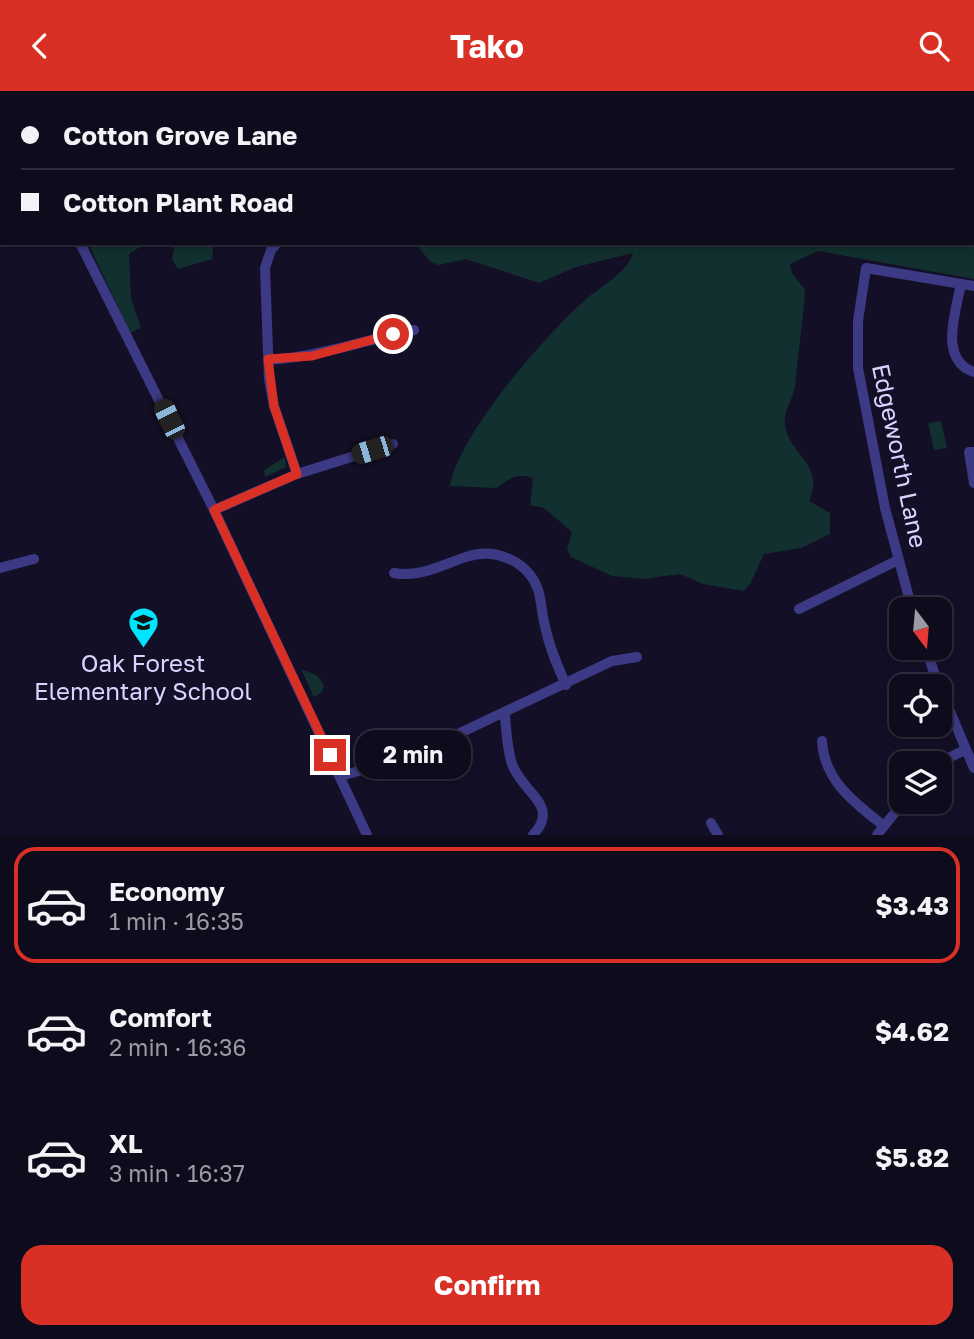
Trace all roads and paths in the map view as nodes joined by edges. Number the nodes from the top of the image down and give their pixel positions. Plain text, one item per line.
1 (81, 245) edge
2 (275, 245) edge
3 (961, 284) junction
4 (974, 286) edge
5 (414, 330) dead end
6 (268, 359) junction
7 (974, 372) edge
8 (393, 444) dead end
9 (971, 452) edge
10 (297, 474) junction
11 (974, 483) edge
12 (214, 510) junction
13 (34, 558) dead end
14 (898, 560) junction
15 (0, 568) edge
16 (394, 573) dead end
17 (909, 597) edge
18 (799, 609) dead end
19 (637, 657) dead end
20 (566, 685) junction
21 (505, 714) junction
22 (952, 718) edge
23 (822, 741) dead end
24 (965, 750) junction
25 (952, 756) edge
26 (974, 768) edge
27 (340, 776) junction
28 (894, 814) edge
29 (711, 823) dead end
30 (880, 831) edge
31 (367, 835) edge
32 (533, 835) edge
33 (718, 835) edge

1 - 12 street
2 - 6 street
3 - 4 street
3 - 7 street
3 - 14 street, Edgeworth Lane
5 - 6 street
6 - 10 street
8 - 10 street
9 - 11 street
10 - 12 street
12 - 27 street
13 - 15 street
14 - 17 street, Edgeworth Lane
14 - 18 street
16 - 20 street
19 - 20 street
20 - 21 street
21 - 27 street
21 - 32 street
22 - 24 street
23 - 30 street
24 - 25 street
24 - 26 street
27 - 31 street
28 - 30 street
29 - 33 street

